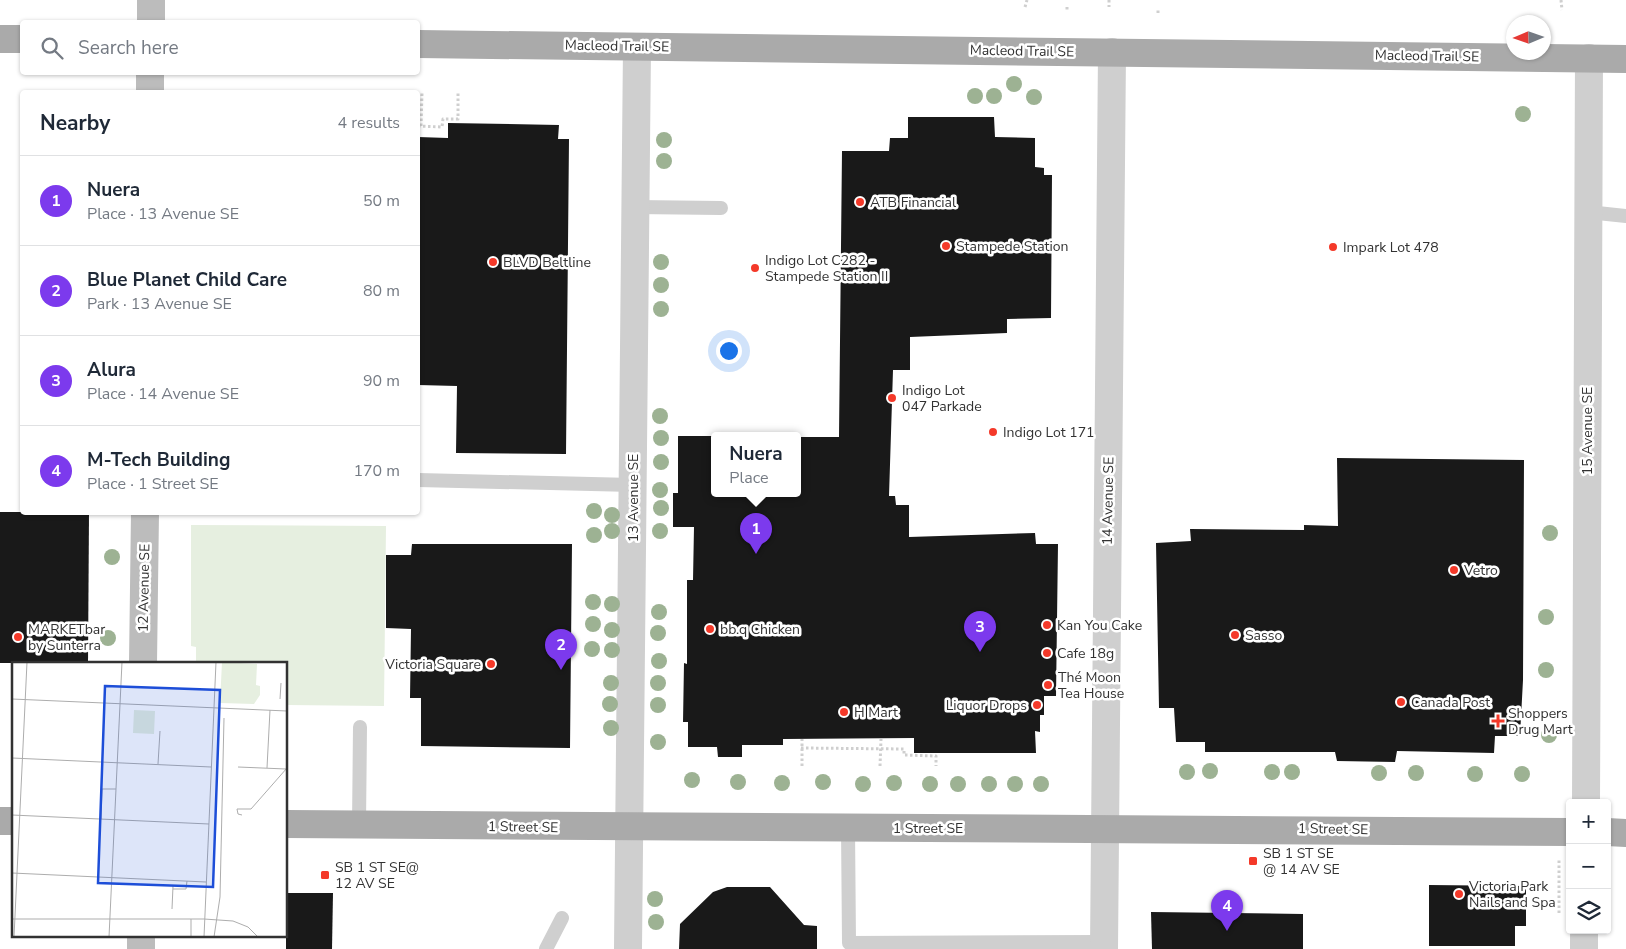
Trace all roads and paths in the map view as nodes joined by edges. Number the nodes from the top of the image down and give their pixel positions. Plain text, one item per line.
1 (151, 0) edge
2 (1027, 0) edge
3 (1108, 0) edge
4 (1561, 0) edge
5 (1025, 6) dead end
6 (1067, 7) dead end
7 (1109, 8) dead end
8 (1158, 8) dead end
9 (1562, 10) dead end
10 (1068, 12) dead end
11 (1158, 13) dead end
12 (151, 20) edge
13 (0, 39) edge
14 (20, 39) edge
15 (420, 44) edge
16 (637, 47) junction
17 (1112, 52) junction
18 (1589, 58) junction
19 (1626, 58) edge
20 (150, 75) edge
21 (150, 90) edge
22 (422, 93) dead end
23 (458, 93) dead end
24 (420, 115) edge
25 (420, 126) edge
26 (635, 207) junction
27 (721, 208) dead end
28 (1588, 212) junction
29 (1626, 216) edge
30 (420, 480) edge
31 (633, 485) junction
32 (145, 515) edge
33 (143, 662) edge
34 (360, 727) dead end
35 (802, 739) dead end
36 (881, 739) dead end
37 (802, 748) junction
38 (881, 749) junction
39 (802, 766) dead end
40 (880, 766) dead end
41 (936, 766) dead end
42 (1586, 799) edge
43 (288, 824) edge
44 (359, 825) junction
45 (1106, 827) junction
46 (630, 828) junction
47 (848, 828) junction
48 (1566, 832) edge
49 (1611, 832) edge
50 (1626, 833) edge
51 (562, 918) dead end
52 (1584, 934) edge
53 (141, 936) edge
54 (1104, 946) edge
55 (141, 949) edge
56 (546, 949) edge
57 (628, 949) edge
58 (1584, 949) edge

1 - 12 main road
2 - 5 path
3 - 7 path
4 - 9 path
6 - 10 path
8 - 11 path
13 - 14 main road
15 - 16 main road, Macleod Trail SE
16 - 17 main road, Macleod Trail SE
16 - 26 street, 13 Avenue SE
17 - 18 main road, Macleod Trail SE
17 - 45 street, 14 Avenue SE
18 - 19 main road, Macleod Trail SE
18 - 28 street, 15 Avenue SE
20 - 21 main road
22 - 24 path
23 - 25 path
26 - 27 lane
26 - 31 street, 13 Avenue SE
28 - 29 lane
28 - 42 street, 15 Avenue SE
30 - 31 lane
31 - 46 street, 13 Avenue SE
32 - 33 main road, 12 Avenue SE
34 - 44 lane
35 - 37 path
36 - 38 path
37 - 38 path
37 - 39 path
38 - 40 path
38 - 41 path
43 - 44 main road, 1 Street SE
44 - 46 main road, 1 Street SE
45 - 47 main road, 1 Street SE
45 - 48 main road, 1 Street SE
45 - 54 street, 14 Avenue SE
46 - 47 main road, 1 Street SE
46 - 57 street, 13 Avenue SE
47 - 54 lane
49 - 50 main road
51 - 56 lane
52 - 58 street
53 - 55 main road

